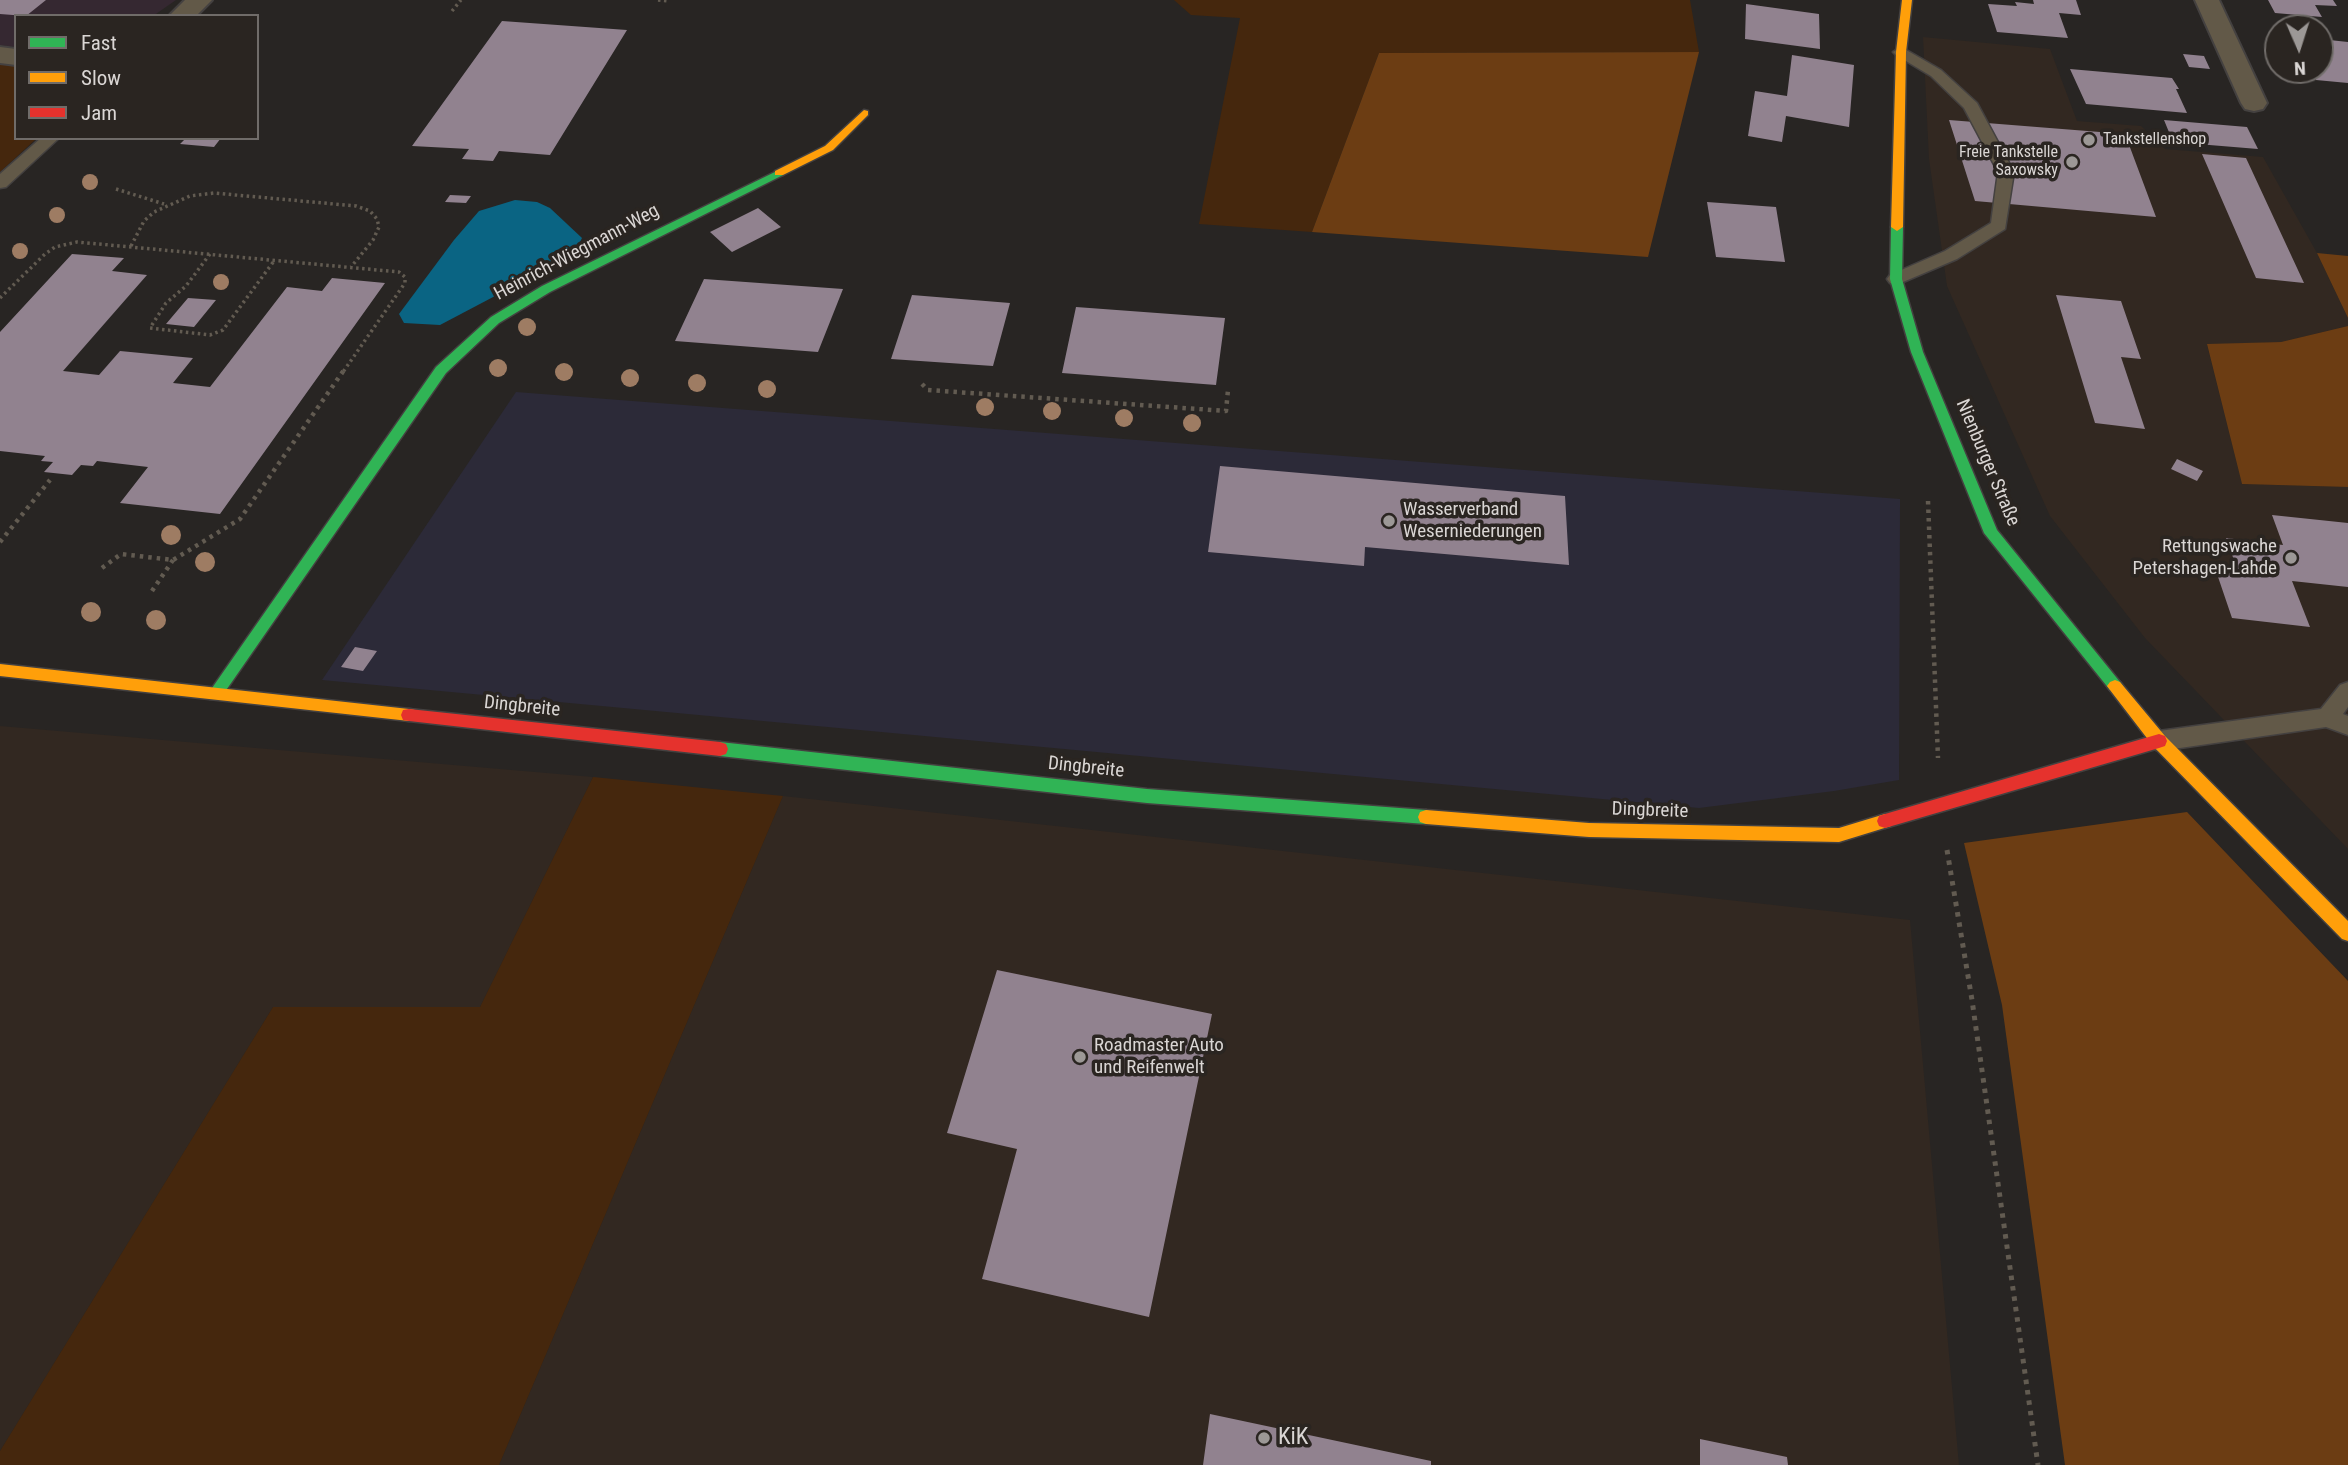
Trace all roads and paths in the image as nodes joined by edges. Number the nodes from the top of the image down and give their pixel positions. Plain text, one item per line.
1 (200, 0) edge
2 (461, 0) edge
3 (658, 0) edge
4 (1907, 0) edge
5 (2207, 0) edge
6 (668, 1) edge
7 (452, 11) dead end
8 (183, 14) edge
9 (1900, 52) junction
10 (2254, 103) dead end
11 (864, 113) dead end
12 (49, 140) edge
13 (0, 183) edge
14 (116, 189) dead end
15 (165, 205) junction
16 (131, 247) junction
17 (211, 254) junction
18 (274, 260) junction
19 (350, 267) junction
20 (1896, 279) junction
21 (0, 298) edge
22 (922, 384) dead end
23 (1228, 390) dead end
24 (50, 480) dead end
25 (1928, 490) dead end
26 (0, 542) edge
27 (173, 561) junction
28 (103, 568) dead end
29 (152, 591) dead end
30 (0, 670) edge
31 (2348, 691) edge
32 (215, 695) junction
33 (2327, 717) junction
34 (2348, 726) edge
35 (2159, 741) junction
36 (1940, 807) junction
37 (2265, 850) junction
38 (2348, 922) edge
39 (2348, 933) edge
40 (2038, 1465) edge

1 - 8 street
2 - 7 path
3 - 6 path
4 - 9 street, Nienburger Straße
5 - 10 street
9 - 20 street, Nienburger Straße
9 - 20 lane
11 - 32 street, Heinrich-Wiegmann-Weg
12 - 13 lane
14 - 15 path
15 - 16 path
15 - 19 path
16 - 17 path
16 - 21 path
17 - 18 path
17 - 18 path
18 - 19 path
19 - 27 path
20 - 35 street, Nienburger Straße
22 - 23 path
24 - 26 path
25 - 36 path
27 - 28 path
27 - 29 path
30 - 32 street, Dingbreite
31 - 33 lane
32 - 36 street, Dingbreite
33 - 34 lane
33 - 35 lane
35 - 36 street, Dingbreite
35 - 37 street, Nienburger Straße
36 - 40 path
37 - 38 street, Nienburger Straße
37 - 39 street, Nienburger Straße

